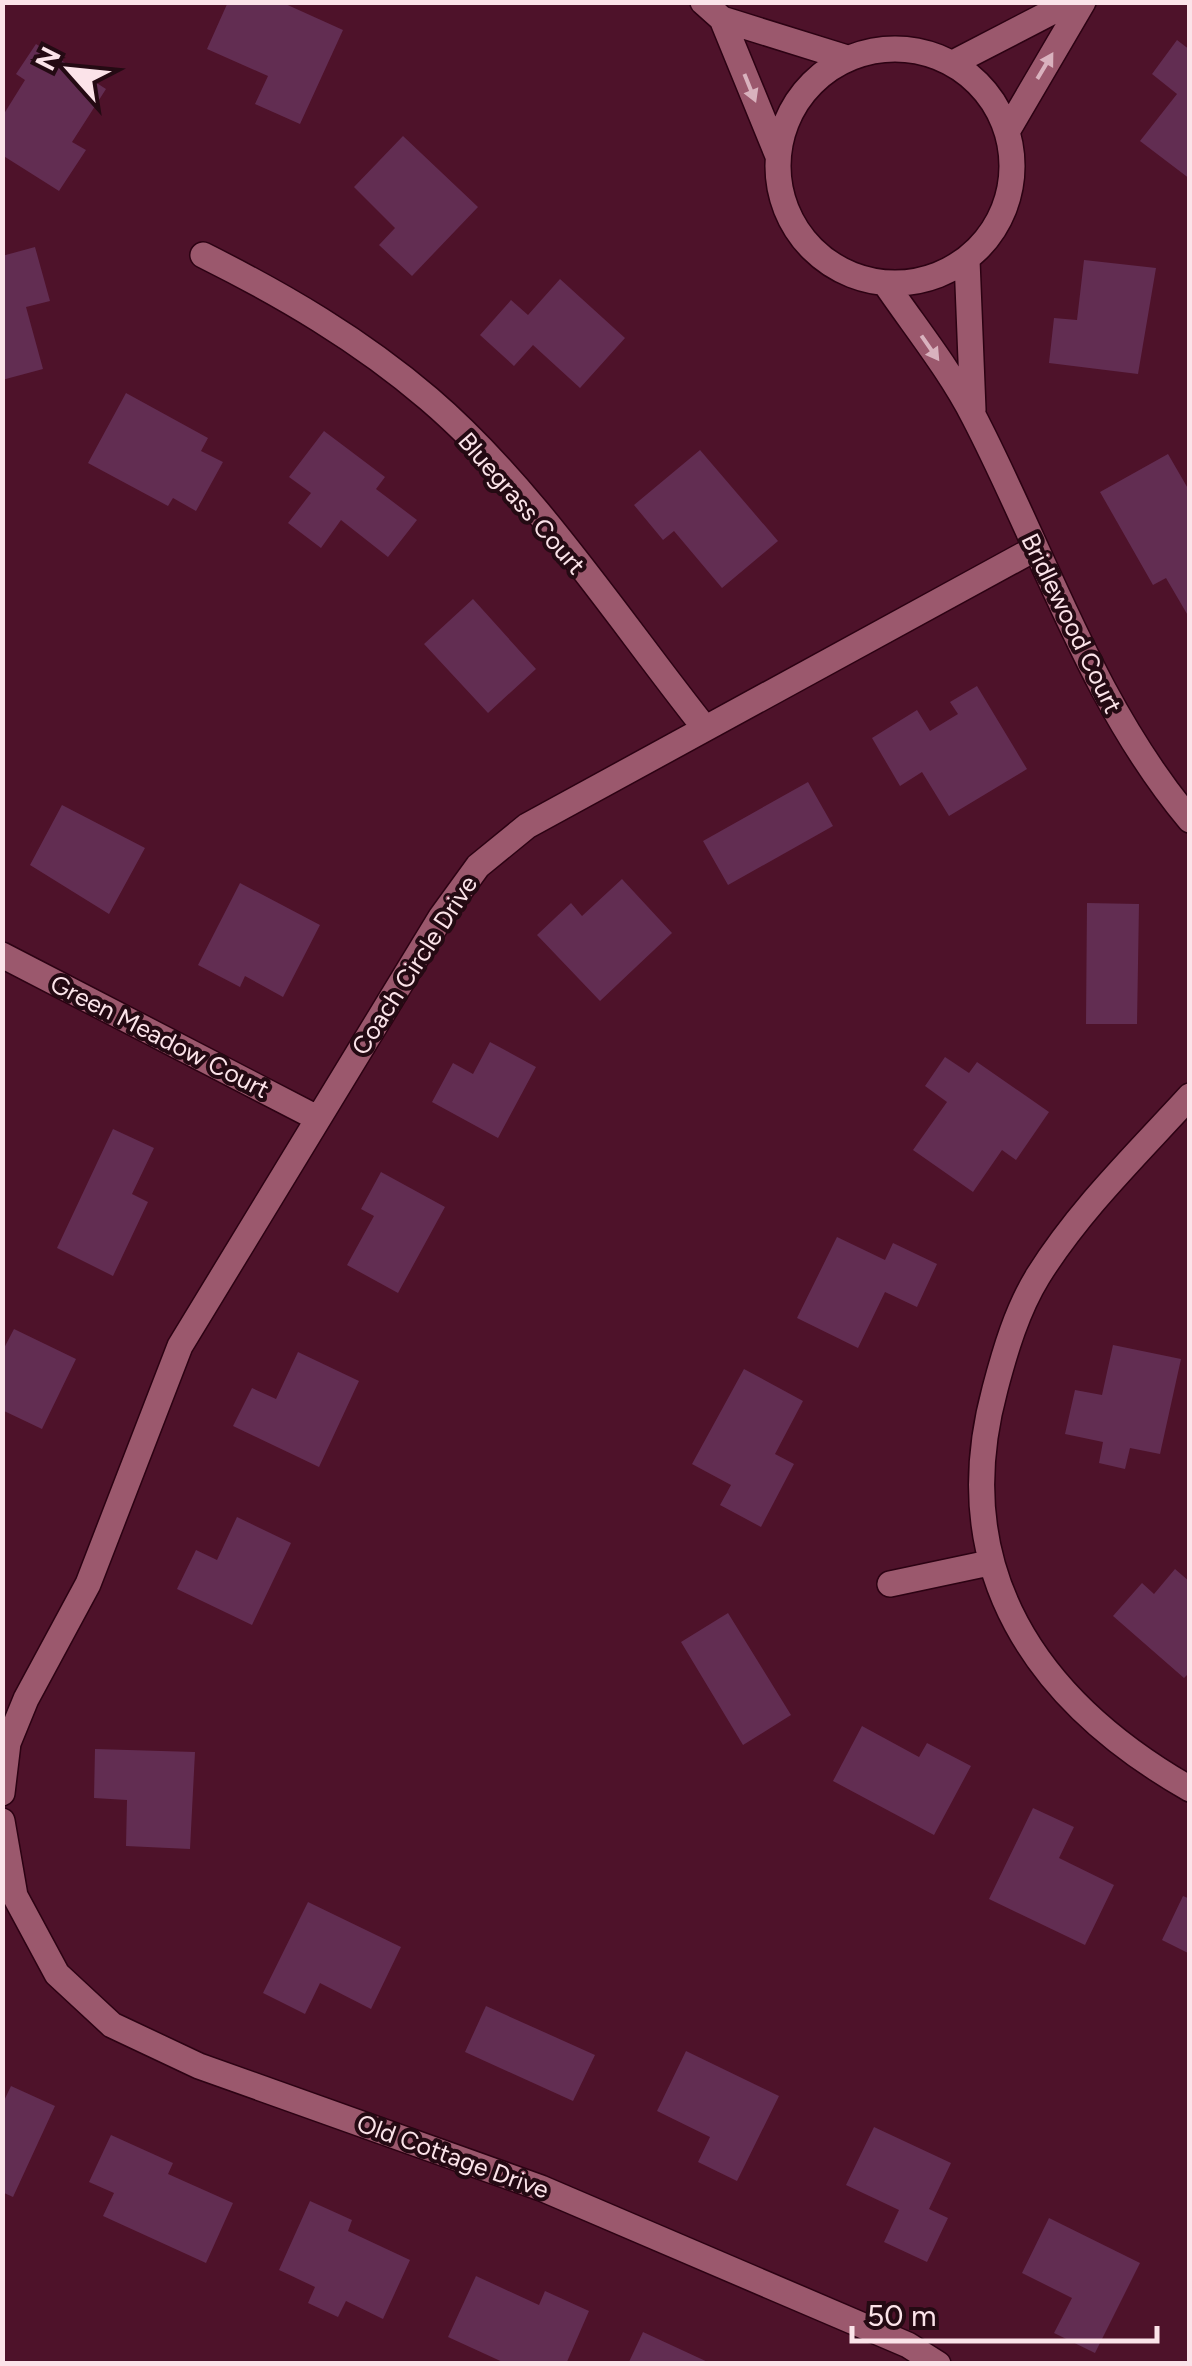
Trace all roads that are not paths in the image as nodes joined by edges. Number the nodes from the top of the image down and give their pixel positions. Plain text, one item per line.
1 (1071, 2) edge
2 (1083, 2) edge
3 (713, 11) edge
4 (848, 58) junction
5 (953, 63) junction
6 (1008, 130) junction
7 (778, 156) junction
8 (203, 255) dead end
9 (967, 260) junction
10 (885, 283) junction
11 (974, 415) junction
12 (1036, 548) junction
13 (704, 727) junction
14 (1190, 820) edge
15 (2, 955) edge
16 (1190, 1096) edge
17 (317, 1118) junction
18 (989, 1563) junction
19 (890, 1584) dead end
20 (1190, 1789) edge
21 (2, 1793) edge
22 (2, 1821) edge
23 (9, 1898) edge
24 (938, 2364) edge

1 - 5 street
6 -> 2 street
3 - 4 street
3 -> 7 street
4 - 5 street
4 - 7 street
5 - 6 street
6 - 9 street
7 - 10 street
8 - 13 street, Bluegrass Court
9 - 10 street
9 - 11 street
10 -> 11 street
11 - 12 street, Bridlewood Court
12 - 13 street, Coach Circle Drive
12 - 14 street, Bridlewood Court
13 - 17 street, Coach Circle Drive
15 - 17 street, Green Meadow Court
16 - 18 street
17 - 21 street, Coach Circle Drive
18 - 19 street
18 - 20 street
22 - 23 street, Old Cottage Drive
23 - 24 street, Old Cottage Drive

